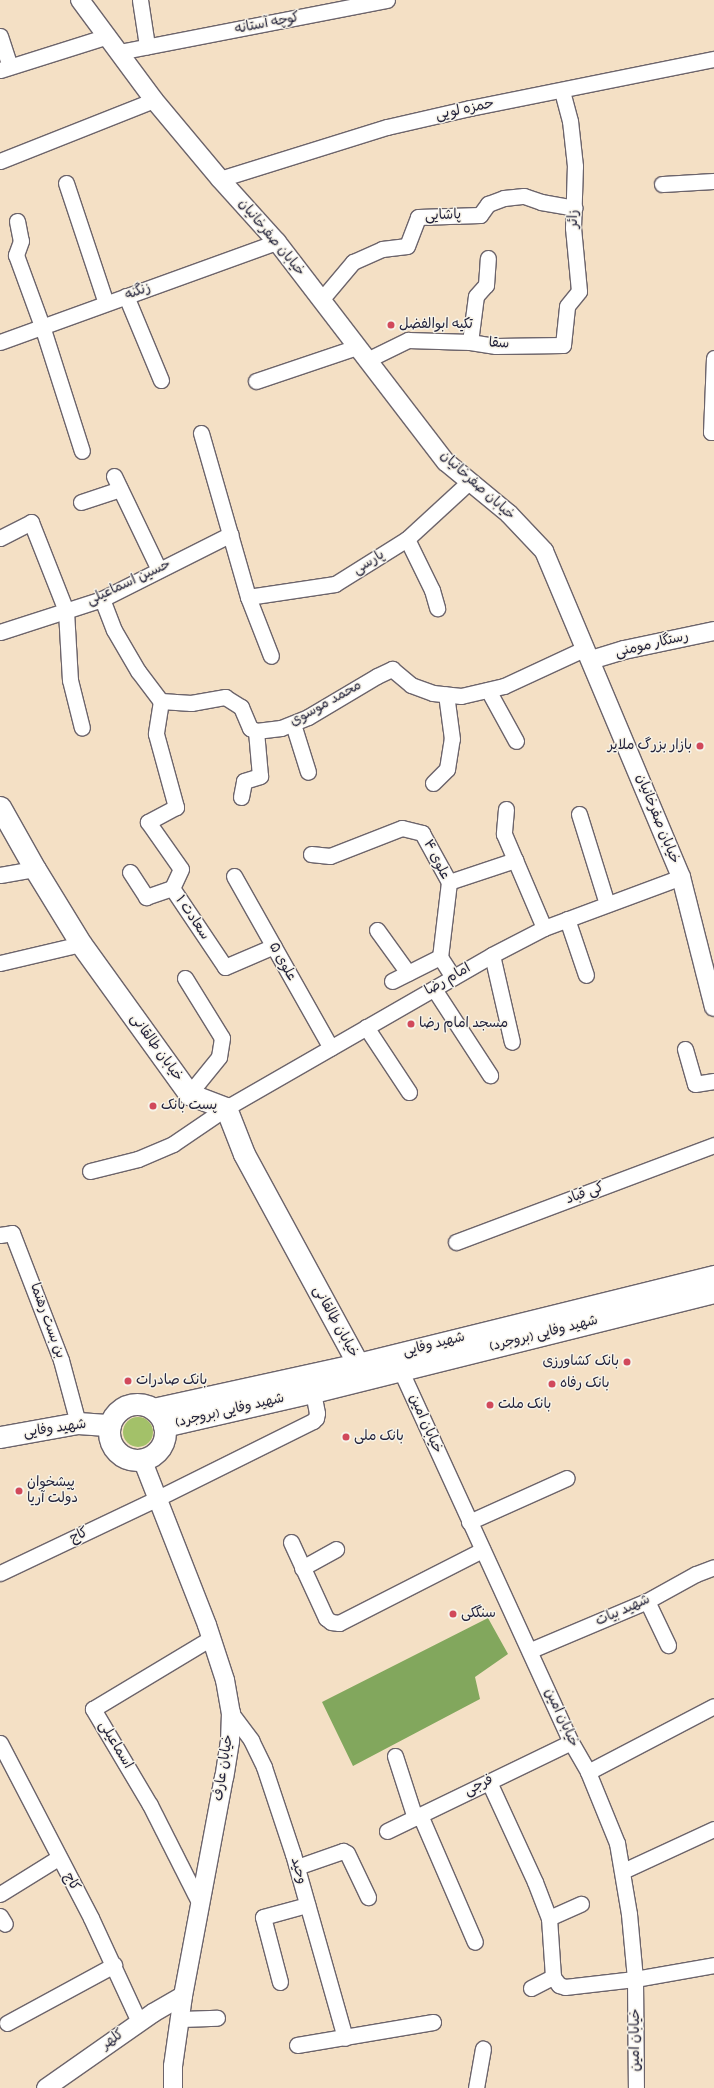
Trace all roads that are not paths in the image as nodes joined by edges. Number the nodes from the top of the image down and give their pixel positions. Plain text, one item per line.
1 (80, 0) edge
2 (140, 0) edge
3 (387, 0) edge
4 (0, 36) edge
5 (108, 36) junction
6 (147, 46) junction
7 (119, 52) junction
8 (714, 59) edge
9 (5, 68) edge
10 (562, 90) junction
11 (154, 100) junction
12 (0, 161) edge
13 (220, 179) junction
14 (714, 181) edge
15 (66, 183) dead end
16 (662, 184) dead end
17 (574, 208) junction
18 (17, 221) dead end
19 (277, 242) junction
20 (488, 258) dead end
21 (126, 296) junction
22 (321, 300) junction
23 (106, 303) junction
24 (42, 326) junction
25 (0, 342) edge
26 (470, 342) junction
27 (563, 345) joint
28 (362, 354) junction
29 (714, 358) edge
30 (161, 380) dead end
31 (256, 381) dead end
32 (714, 432) edge
33 (201, 433) dead end
34 (82, 452) dead end
35 (469, 482) junction
36 (81, 502) dead end
37 (231, 534) junction
38 (0, 538) edge
39 (407, 539) junction
40 (159, 570) junction
41 (248, 597) junction
42 (102, 599) junction
43 (437, 608) dead end
44 (66, 611) junction
45 (714, 631) edge
46 (0, 632) edge
47 (588, 654) junction
48 (270, 656) dead end
49 (488, 690) junction
50 (446, 694) junction
51 (160, 701) junction
52 (293, 724) junction
53 (82, 728) dead end
54 (256, 731) junction
55 (516, 741) dead end
56 (308, 772) dead end
57 (433, 783) dead end
58 (241, 797) dead end
59 (0, 807) edge
60 (506, 809) dead end
61 (578, 814) dead end
62 (311, 854) dead end
63 (515, 860) junction
64 (35, 869) junction
65 (130, 872) dead end
66 (0, 875) edge
67 (234, 876) dead end
68 (682, 877) junction
69 (449, 882) junction
70 (172, 888) junction
71 (607, 904) junction
72 (567, 919) junction
73 (544, 928) junction
74 (377, 930) dead end
75 (81, 944) junction
76 (274, 946) junction
77 (492, 955) junction
78 (440, 956) junction
79 (0, 963) edge
80 (408, 973) junction
81 (586, 975) dead end
82 (453, 977) junction
83 (185, 978) dead end
84 (392, 981) dead end
85 (434, 988) junction
86 (714, 1007) edge
87 (366, 1027) junction
88 (512, 1042) dead end
89 (330, 1048) junction
90 (685, 1049) dead end
91 (490, 1074) dead end
92 (714, 1081) edge
93 (409, 1092) dead end
94 (189, 1094) junction
95 (226, 1108) junction
96 (714, 1145) edge
97 (90, 1171) dead end
98 (0, 1235) edge
99 (456, 1242) dead end
100 (714, 1276) edge
101 (714, 1292) edge
102 (358, 1364) junction
103 (400, 1370) junction
104 (313, 1392) junction
105 (159, 1418) junction
106 (78, 1423) junction
107 (110, 1425) junction
108 (0, 1437) edge
109 (142, 1459) junction
110 (567, 1478) dead end
111 (158, 1498) junction
112 (469, 1522) junction
113 (291, 1542) dead end
114 (336, 1549) dead end
115 (482, 1550) junction
116 (714, 1567) edge
117 (302, 1568) junction
118 (0, 1573) edge
119 (647, 1601) junction
120 (211, 1638) junction
121 (668, 1645) dead end
122 (530, 1650) junction
123 (714, 1706) edge
124 (231, 1714) junction
125 (572, 1742) junction
126 (1, 1749) edge
127 (395, 1756) dead end
128 (588, 1772) junction
129 (489, 1782) junction
130 (417, 1816) junction
131 (714, 1829) edge
132 (387, 1831) dead end
133 (58, 1858) junction
134 (297, 1867) junction
135 (623, 1871) junction
136 (0, 1894) edge
137 (368, 1897) dead end
138 (200, 1904) junction
139 (581, 1904) dead end
140 (307, 1905) junction
141 (549, 1918) junction
142 (475, 1942) dead end
143 (114, 1965) junction
144 (714, 1965) edge
145 (553, 1977) junction
146 (635, 1979) junction
147 (280, 1982) dead end
148 (532, 1988) dead end
149 (183, 1996) junction
150 (217, 2018) dead end
151 (180, 2019) junction
152 (139, 2022) junction
153 (433, 2022) dead end
154 (7, 2023) dead end
155 (345, 2038) junction
156 (297, 2045) dead end
157 (484, 2049) dead end
158 (46, 2088) edge
159 (173, 2088) edge
160 (476, 2088) edge
161 (636, 2088) edge

1 - 5 street, خیابان صفرخانیان
2 - 6 street
3 - 6 street, کوچه آستانه
4 - 9 street
5 - 7 street, خیابان صفرخانیان
5 - 9 street
6 - 7 street
7 - 11 street, خیابان صفرخانیان
8 - 10 street, حمزه لویی
10 - 13 street, حمزه لویی
10 - 17 street, زائر
11 - 12 street
11 - 13 street, خیابان صفرخانیان
13 - 19 street, خیابان صفرخانیان
14 - 16 street
15 - 23 street
17 - 22 street, پاشایی
17 - 27 street, زائر
18 - 24 street
19 - 21 street, زنگنه
19 - 22 street, خیابان صفرخانیان
20 - 26 street
21 - 23 street, زنگنه
21 - 30 street
22 - 28 street, خیابان صفرخانیان
23 - 24 street, زنگنه
24 - 25 street, زنگنه
24 - 34 street
26 - 27 street, سقا
26 - 28 street, سقا
28 - 31 street, سقا
28 - 35 street, خیابان صفرخانیان
29 - 32 street
33 - 37 street
35 - 39 street, پارسی
35 - 47 street, خیابان صفرخانیان
36 - 40 street
37 - 40 street, حسین اسماعیلی
37 - 41 street
38 - 44 street
39 - 41 street, پارسی
39 - 43 street
40 - 42 street, حسین اسماعیلی
41 - 48 street
42 - 44 street, حسین اسماعیلی
42 - 51 street
44 - 46 street, حسین اسماعیلی
44 - 53 street
45 - 47 street, رستگار مومنی
47 - 49 street, محمد موسوی
47 - 68 street, خیابان صفرخانیان
49 - 50 street, محمد موسوی
49 - 55 street
50 - 52 street, محمد موسوی
50 - 57 street
51 - 54 street
51 - 70 street, سعادت ۱
52 - 54 street, محمد موسوی
52 - 56 street
54 - 58 street
59 - 64 main road, خیابان طالقانی
60 - 63 street
61 - 71 street
62 - 69 street, علوی ۴
63 - 69 street
63 - 73 street
64 - 66 street
64 - 75 main road, خیابان طالقانی
65 - 70 street
67 - 76 street, علوی ۵
68 - 71 street, امام رضا
68 - 86 street, خیابان صفرخانیان
69 - 78 street, علوی ۴
70 - 76 street, سعادت ۱
71 - 72 street, امام رضا
72 - 73 street, امام رضا
72 - 81 street
73 - 77 street, امام رضا
74 - 80 street
75 - 79 street
75 - 94 main road, خیابان طالقانی
76 - 89 street, علوی ۵
77 - 82 street, امام رضا
77 - 88 street
78 - 80 street
78 - 82 street
80 - 84 street
82 - 85 street, امام رضا
83 - 94 street
85 - 87 street, امام رضا
85 - 91 street
87 - 89 street, امام رضا
87 - 93 street
89 - 95 street, امام رضا
90 - 92 street
94 - 95 main road, خیابان طالقانی
95 - 97 street, امام رضا
95 - 102 main road, خیابان طالقانی
96 - 99 street, کی قباد
98 - 106 street, بن بست رهنما
100 - 102 main road, شهید وفایی
101 - 103 main road, شهید وفایی (بروجرد)
102 - 105 main road, شهید وفایی
103 - 104 main road, شهید وفایی (بروجرد)
103 - 112 street, خیابان امین
104 - 105 main road, شهید وفایی (بروجرد)
104 - 111 street, کاج
105 - 107 main road
105 - 109 main road
106 - 107 main road, شهید وفایی
106 - 108 main road, شهید وفایی
107 - 109 main road
109 - 111 street, خیابان عارف
110 - 112 street
111 - 118 street, کاج
111 - 120 street, خیابان عارف
112 - 115 street, خیابان امین
113 - 117 street
114 - 117 street
115 - 117 street
115 - 122 street, خیابان امین
116 - 119 street, شهید بیات
119 - 121 street
119 - 122 street, شهید بیات
120 - 124 street, خیابان عارف
120 - 138 street, اسماعیلی
122 - 125 street, خیابان امین
123 - 128 street
124 - 134 street, وحید
124 - 138 street, خیابان عارف
125 - 128 street, خیابان امین
125 - 129 street, فرجی
126 - 133 street, کاج
127 - 130 street
128 - 135 street, خیابان امین
129 - 130 street, فرجی
129 - 141 street
130 - 132 street, فرجی
130 - 142 street
131 - 135 street
133 - 136 street
133 - 143 street, کاج
134 - 137 street
134 - 140 street, وحید
135 - 146 street, خیابان امین
138 - 149 street, خیابان عارف
139 - 141 street
140 - 147 street
140 - 155 street, وحید
141 - 145 street
143 - 152 street, کاج
143 - 154 street
144 - 146 street
145 - 146 street
145 - 148 street
146 - 161 street, خیابان امین
149 - 151 street, خیابان عارف
149 - 152 street, کلهر
150 - 151 street
151 - 159 street, خیابان عارف
152 - 158 street, کلهر
153 - 155 street
155 - 156 street
157 - 160 street

